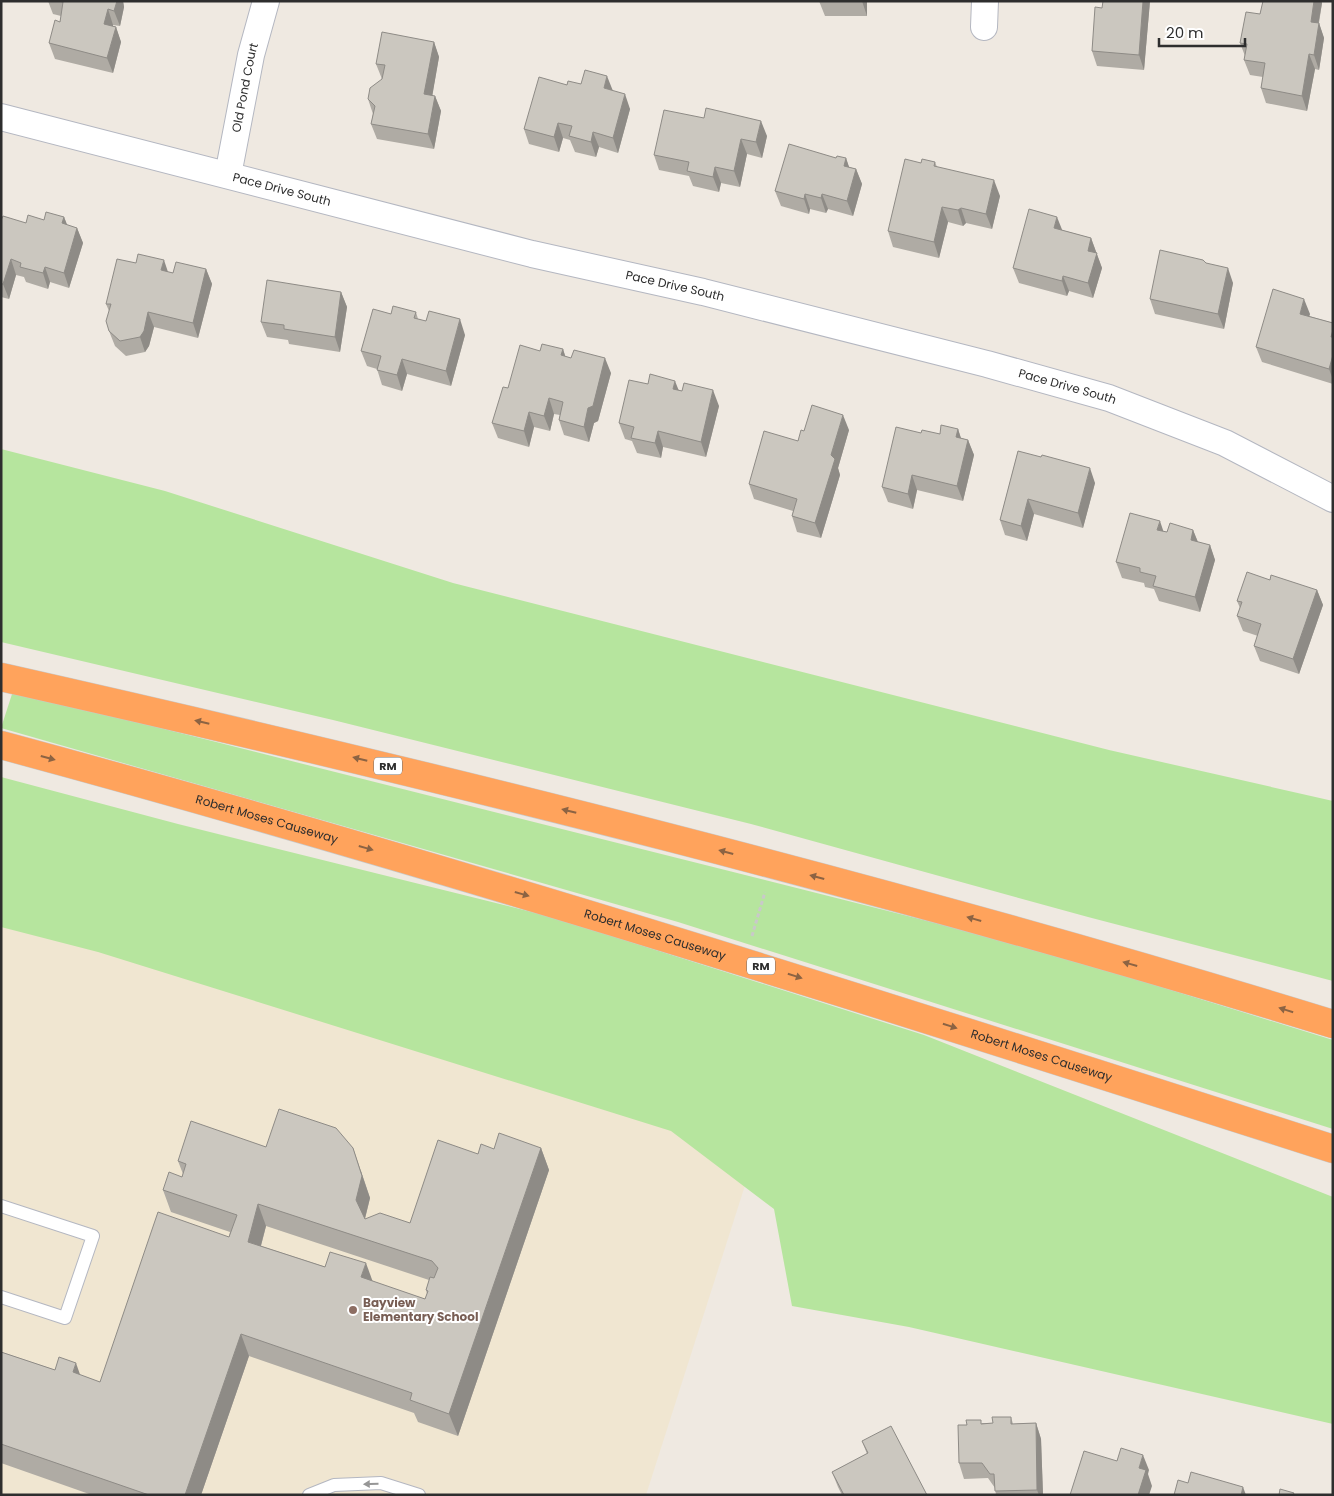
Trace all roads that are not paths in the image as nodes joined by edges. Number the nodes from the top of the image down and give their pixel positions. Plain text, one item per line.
1 (266, 1) edge
2 (985, 1) edge
3 (984, 27) dead end
4 (1, 117) edge
5 (228, 175) junction
6 (1333, 499) edge
7 (1, 677) edge
8 (1, 745) edge
9 (1333, 1024) edge
10 (1333, 1149) edge
11 (1, 1206) edge
12 (1, 1297) edge
13 (309, 1495) edge
14 (419, 1495) edge

1 - 5 street, Old Pond Court
2 - 3 street
4 - 5 street, Pace Drive South
5 - 6 street, Pace Drive South
9 -> 7 highway, RM
8 -> 10 highway, Robert Moses Causeway / RM
11 - 12 lane
14 -> 13 lane

